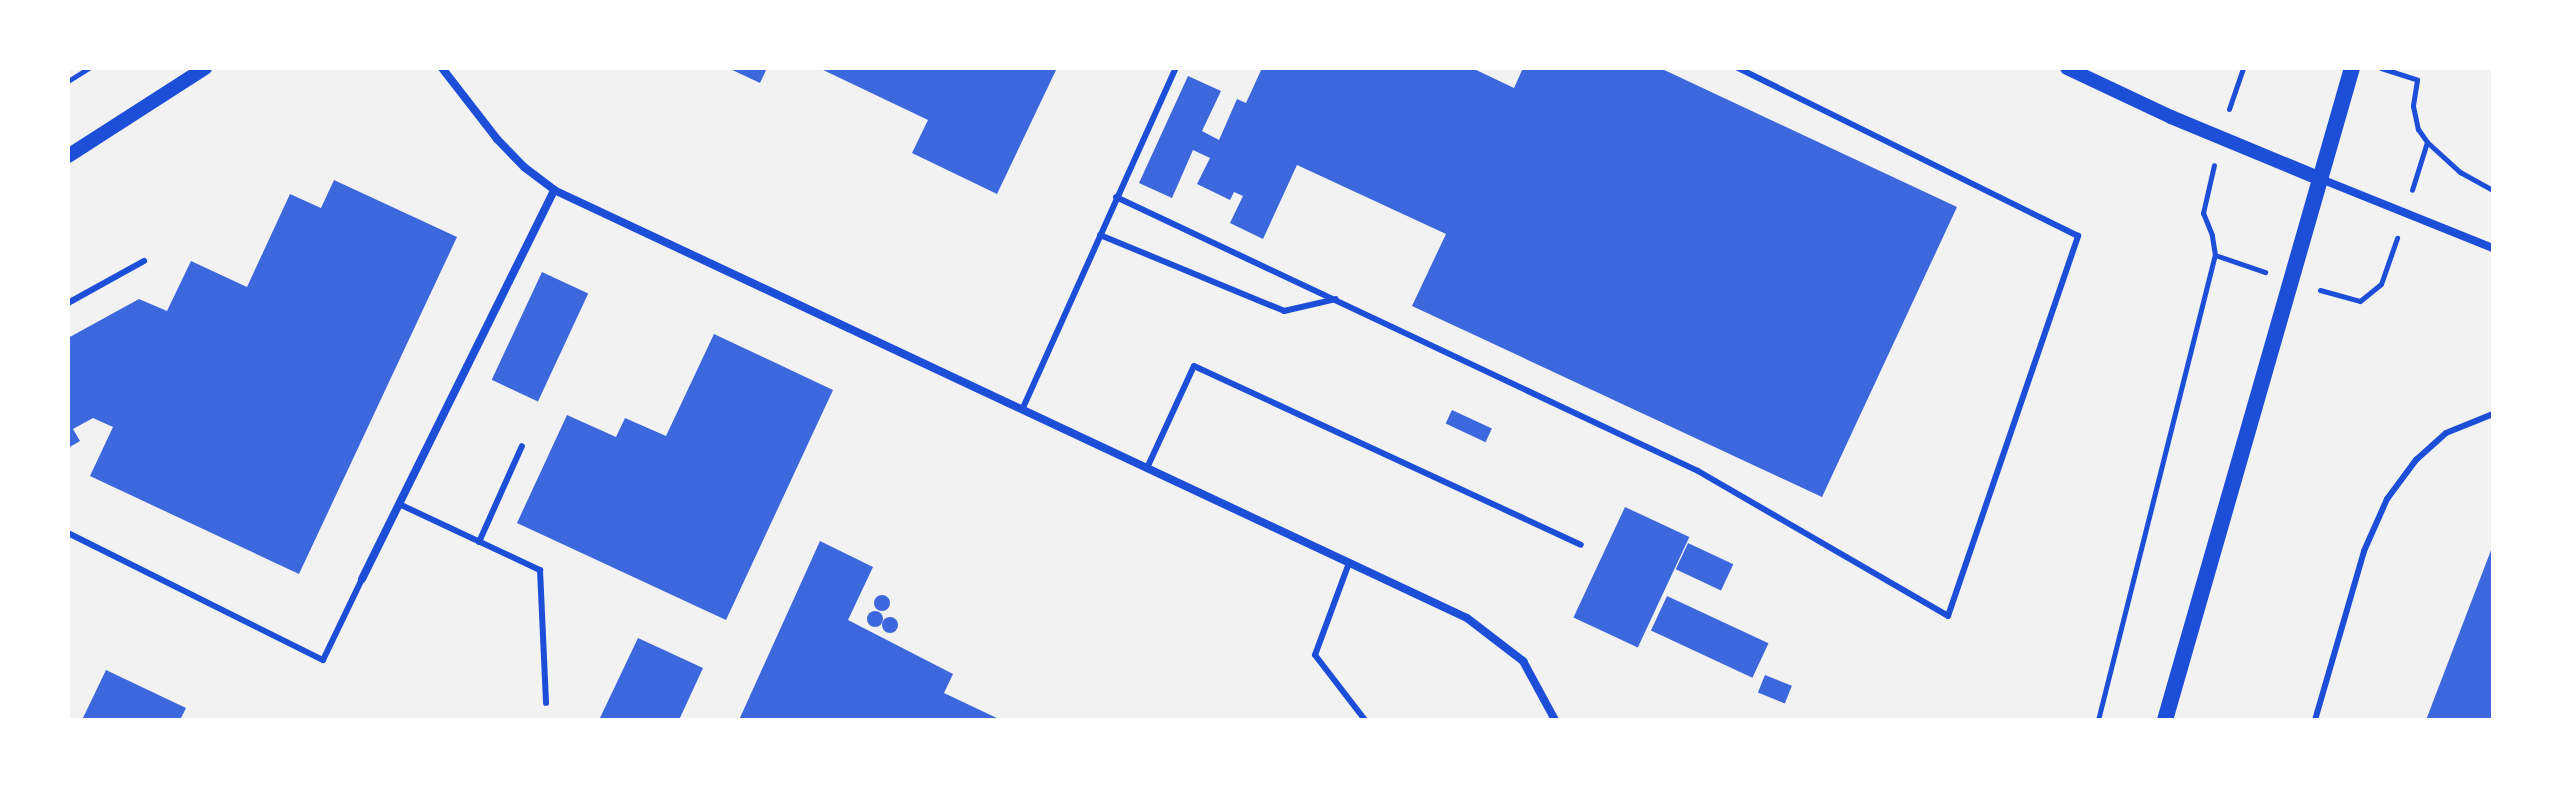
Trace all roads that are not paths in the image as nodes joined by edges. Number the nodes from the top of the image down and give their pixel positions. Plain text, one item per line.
1 (205, 68) edge
2 (442, 68) edge
3 (1176, 68) edge
4 (1738, 68) edge
5 (2067, 68) edge
6 (2352, 68) edge
7 (68, 156) edge
8 (2321, 179) junction
9 (554, 190) junction
10 (1116, 197) junction
11 (1100, 235) junction
12 (2493, 248) edge
13 (144, 261) dead end
14 (1336, 299) junction
15 (68, 303) edge
16 (1022, 410) junction
17 (2493, 414) edge
18 (522, 446) dead end
19 (1147, 468) junction
20 (399, 504) junction
21 (68, 533) edge
22 (479, 542) junction
23 (1581, 545) dead end
24 (1349, 563) junction
25 (362, 579) joint
26 (546, 703) dead end
27 (1365, 720) edge
28 (1555, 720) edge
29 (2165, 720) edge
30 (2315, 720) edge

1 - 7 street
2 - 9 street
3 - 10 lane
4 - 14 lane
5 - 8 street
6 - 8 main road
8 - 12 street
8 - 29 main road
9 - 16 street
9 - 20 street
10 - 11 lane
10 - 14 lane
11 - 14 lane
11 - 16 lane
13 - 15 lane
16 - 19 street
17 - 30 lane
18 - 22 lane
19 - 23 lane
19 - 24 street
20 - 22 lane
20 - 25 street
21 - 25 lane
22 - 26 lane
24 - 27 lane
24 - 28 street

